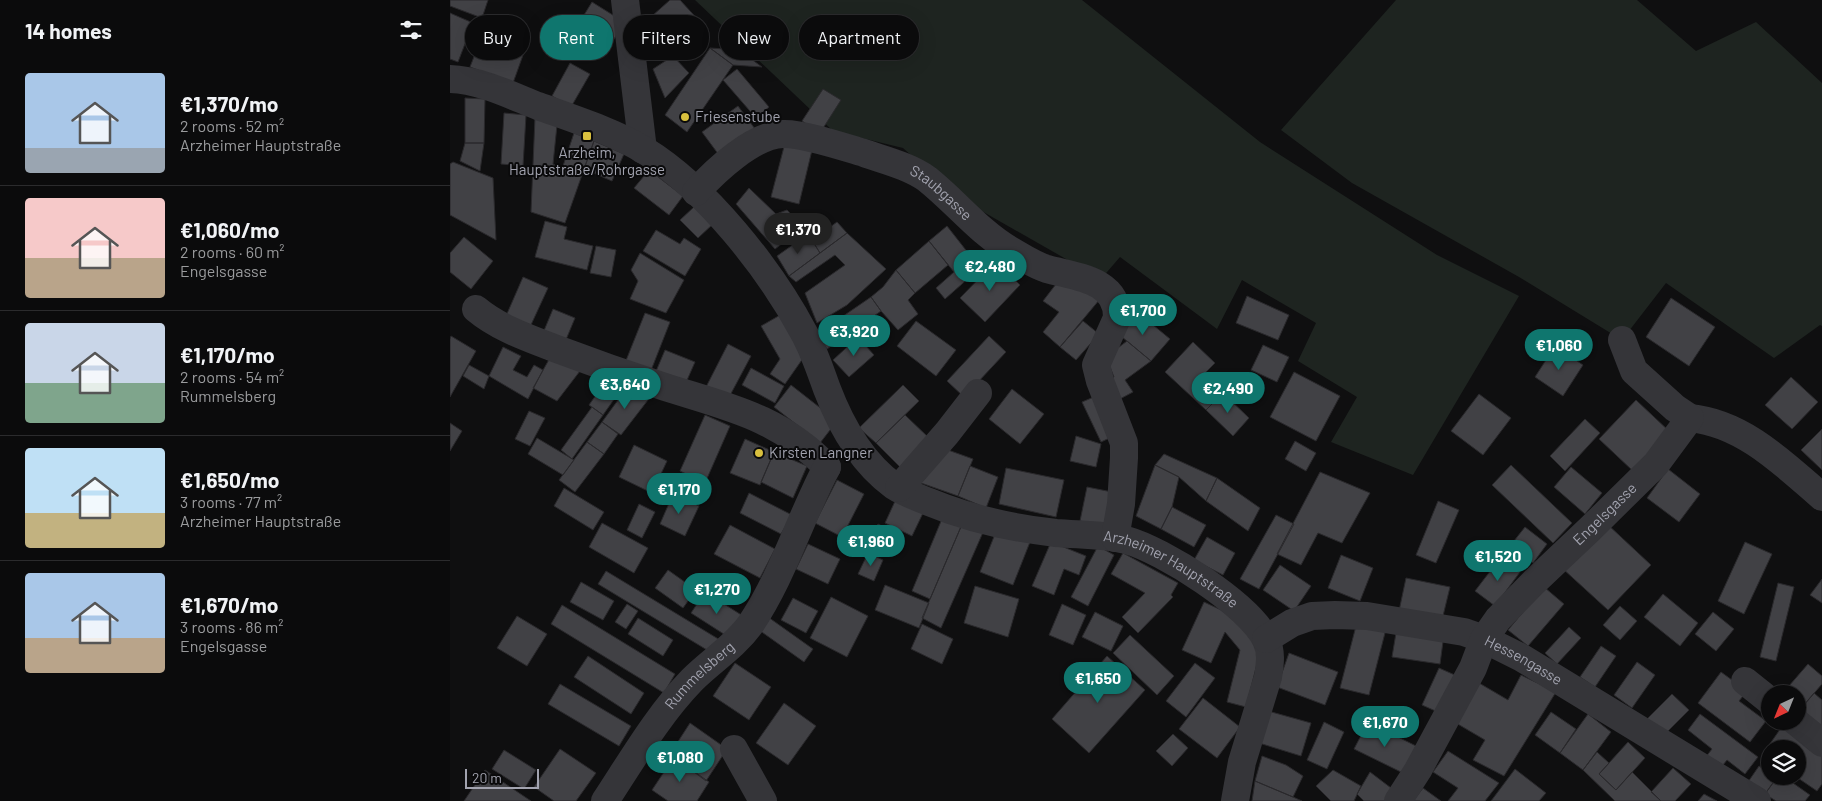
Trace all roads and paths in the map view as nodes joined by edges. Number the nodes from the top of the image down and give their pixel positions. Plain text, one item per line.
1 (625, 0) edge
2 (450, 79) edge
3 (644, 150) junction
4 (696, 192) junction
5 (476, 310) dead end
6 (1622, 340) dead end
7 (978, 393) dead end
8 (1690, 418) junction
9 (864, 459) junction
10 (826, 467) junction
11 (898, 488) junction
12 (1822, 497) edge
13 (1115, 538) junction
14 (1266, 639) junction
15 (1484, 639) junction
16 (1745, 681) dead end
17 (1761, 694) edge
18 (1806, 730) edge
19 (1822, 743) edge
20 (734, 749) dead end
21 (606, 801) edge
22 (762, 801) edge
23 (1235, 801) edge
24 (1398, 801) edge
25 (1757, 801) edge

1 - 3 street
2 - 3 street, Arzheimer Hauptstraße
3 - 4 street, Arzheimer Hauptstraße
4 - 9 street, Arzheimer Hauptstraße
4 - 13 street, Staubgasse
5 - 10 street
6 - 8 street
7 - 11 street
8 - 12 street
8 - 15 street, Engelsgasse
9 - 10 street
9 - 11 street, Arzheimer Hauptstraße
10 - 21 street, Rummelsberg
11 - 13 street, Arzheimer Hauptstraße
13 - 14 street, Arzheimer Hauptstraße
14 - 15 street, Hessengasse
14 - 23 street, Arzheimer Hauptstraße
15 - 24 street, Engelsgasse
15 - 25 street, Hessengasse
16 - 17 street
18 - 19 street
20 - 22 street

